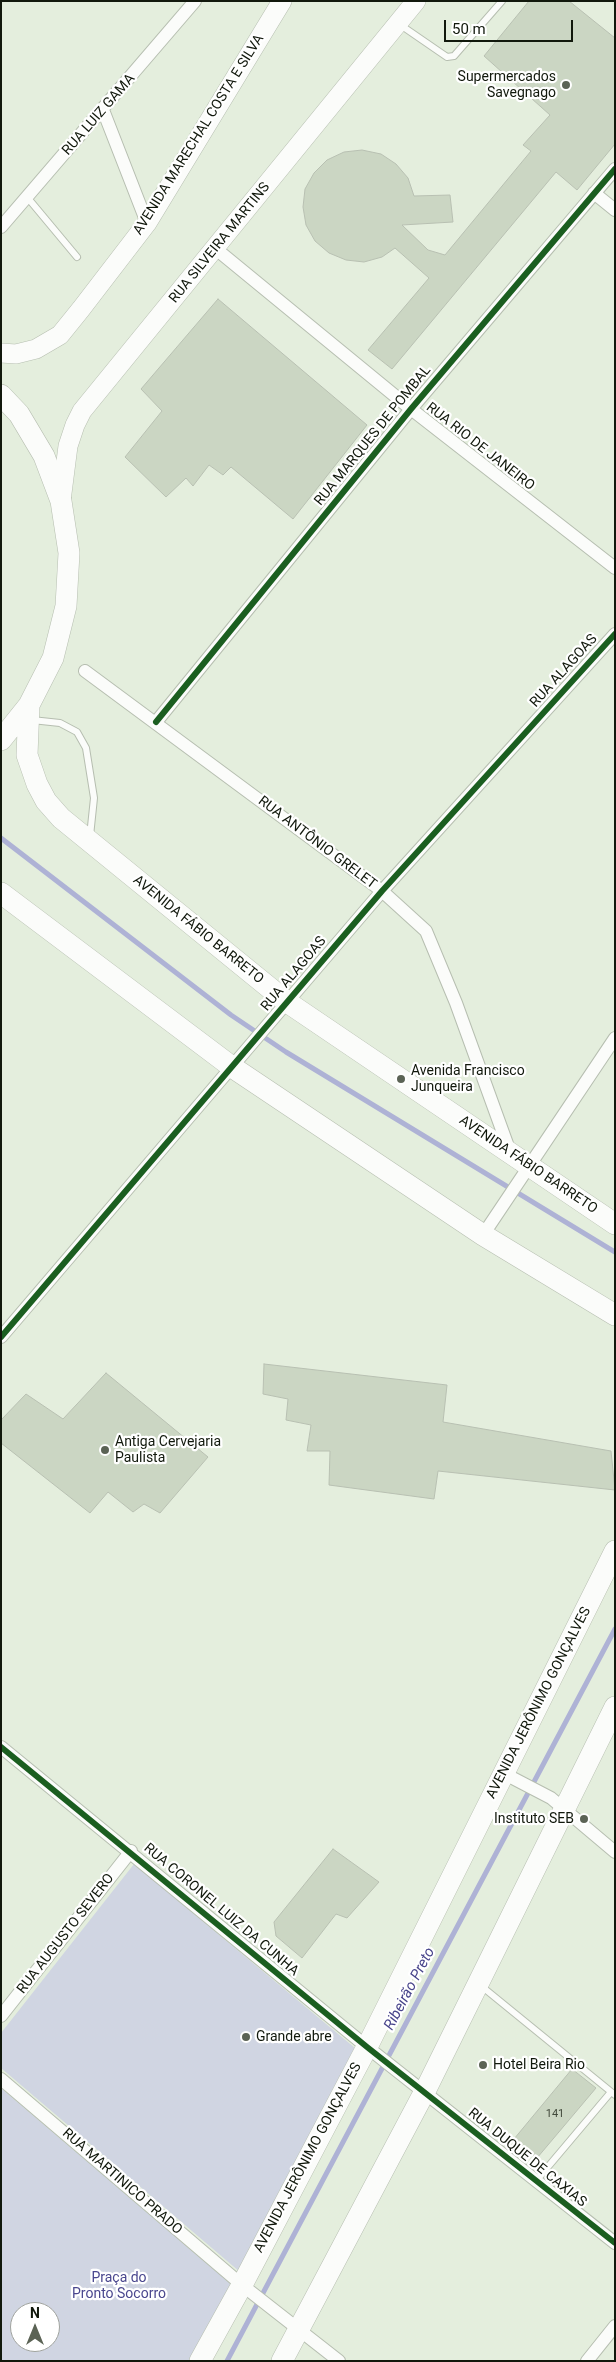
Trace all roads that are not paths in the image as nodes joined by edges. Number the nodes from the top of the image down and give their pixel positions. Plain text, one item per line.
1 (195, 1) edge
2 (282, 1) edge
3 (416, 1) edge
4 (502, 1) edge
5 (398, 23) junction
6 (103, 110) junction
7 (615, 169) edge
8 (594, 193) junction
9 (27, 197) junction
10 (615, 210) edge
11 (146, 223) junction
12 (1, 227) edge
13 (216, 249) junction
14 (77, 257) dead end
15 (1, 353) edge
16 (1, 394) edge
17 (411, 409) junction
18 (61, 501) junction
19 (615, 568) edge
20 (615, 634) edge
21 (85, 671) dead end
22 (28, 712) junction
23 (156, 722) junction
24 (1, 740) edge
25 (90, 841) junction
26 (382, 891) junction
27 (1, 893) edge
28 (284, 1005) junction
29 (615, 1038) edge
30 (238, 1059) junction
31 (510, 1154) junction
32 (524, 1171) junction
33 (615, 1224) edge
34 (486, 1231) junction
35 (615, 1315) edge
36 (1, 1337) edge
37 (615, 1552) edge
38 (615, 1707) edge
39 (1, 1747) edge
40 (510, 1776) junction
41 (558, 1803) junction
42 (131, 1851) junction
43 (615, 1852) edge
44 (477, 1982) junction
45 (1, 2016) edge
46 (373, 2052) junction
47 (1, 2079) edge
48 (419, 2086) junction
49 (613, 2093) edge
50 (536, 2181) junction
51 (615, 2243) edge
52 (250, 2290) junction
53 (293, 2324) junction
54 (615, 2326) edge
55 (200, 2361) edge
56 (282, 2361) edge
57 (339, 2361) edge
58 (587, 2361) edge

1 - 6 street, RUA LUIZ GAMA
2 - 11 main road, AVENIDA MARECHAL COSTA E SILVA
3 - 5 main road, RUA SILVEIRA MARTINS
4 - 5 lane
5 - 13 main road, RUA SILVEIRA MARTINS
6 - 9 street, RUA LUIZ GAMA
6 - 11 street
7 - 8 street, RUA MARQUES DE POMBAL
8 - 10 street
8 - 17 street, RUA MARQUES DE POMBAL
9 - 12 street, RUA LUIZ GAMA
9 - 14 lane
11 - 15 main road, AVENIDA MARECHAL COSTA E SILVA
13 - 17 street, RUA RIO DE JANEIRO
13 - 18 main road, RUA SILVEIRA MARTINS
16 - 18 main road
17 - 19 street, RUA RIO DE JANEIRO
17 - 23 street, RUA MARQUES DE POMBAL
18 - 22 main road
20 - 26 street, RUA ALAGOAS
21 - 23 street, RUA ANTÔNIO GRELET
22 - 24 main road
22 - 25 main road, AVENIDA FÁBIO BARRETO
22 - 25 lane
23 - 26 street, RUA ANTÔNIO GRELET
25 - 28 main road, AVENIDA FÁBIO BARRETO
26 - 28 street, RUA ALAGOAS
26 - 31 street, RUA ANTÔNIO GRELET
27 - 30 main road
28 - 30 street, RUA ALAGOAS
28 - 31 main road, AVENIDA FÁBIO BARRETO
29 - 32 street
30 - 34 main road
30 - 36 street, RUA ALAGOAS
31 - 32 main road, AVENIDA FÁBIO BARRETO
32 - 33 main road, AVENIDA FÁBIO BARRETO
32 - 34 street
34 - 35 main road
37 - 40 main road, AVENIDA JERÔNIMO GONÇALVES
38 - 41 main road
39 - 42 street, RUA CORONEL LUIZ DA CUNHA
40 - 41 street
40 - 46 main road, AVENIDA JERÔNIMO GONÇALVES
41 - 43 street
41 - 44 main road
42 - 45 street, RUA AUGUSTO SEVERO
42 - 46 street, RUA CORONEL LUIZ DA CUNHA
44 - 48 main road
44 - 49 lane
46 - 48 street, RUA CORONEL LUIZ DA CUNHA
46 - 52 main road, AVENIDA JERÔNIMO GONÇALVES
47 - 52 street, RUA MARTINICO PRADO
48 - 50 street, RUA DUQUE DE CAXIAS
48 - 53 main road
49 - 50 lane
50 - 51 street, RUA DUQUE DE CAXIAS
52 - 53 street, RUA MARTINICO PRADO
52 - 55 main road, AVENIDA JERÔNIMO GONÇALVES
53 - 56 main road
53 - 57 street, RUA MARTINICO PRADO
54 - 58 street

